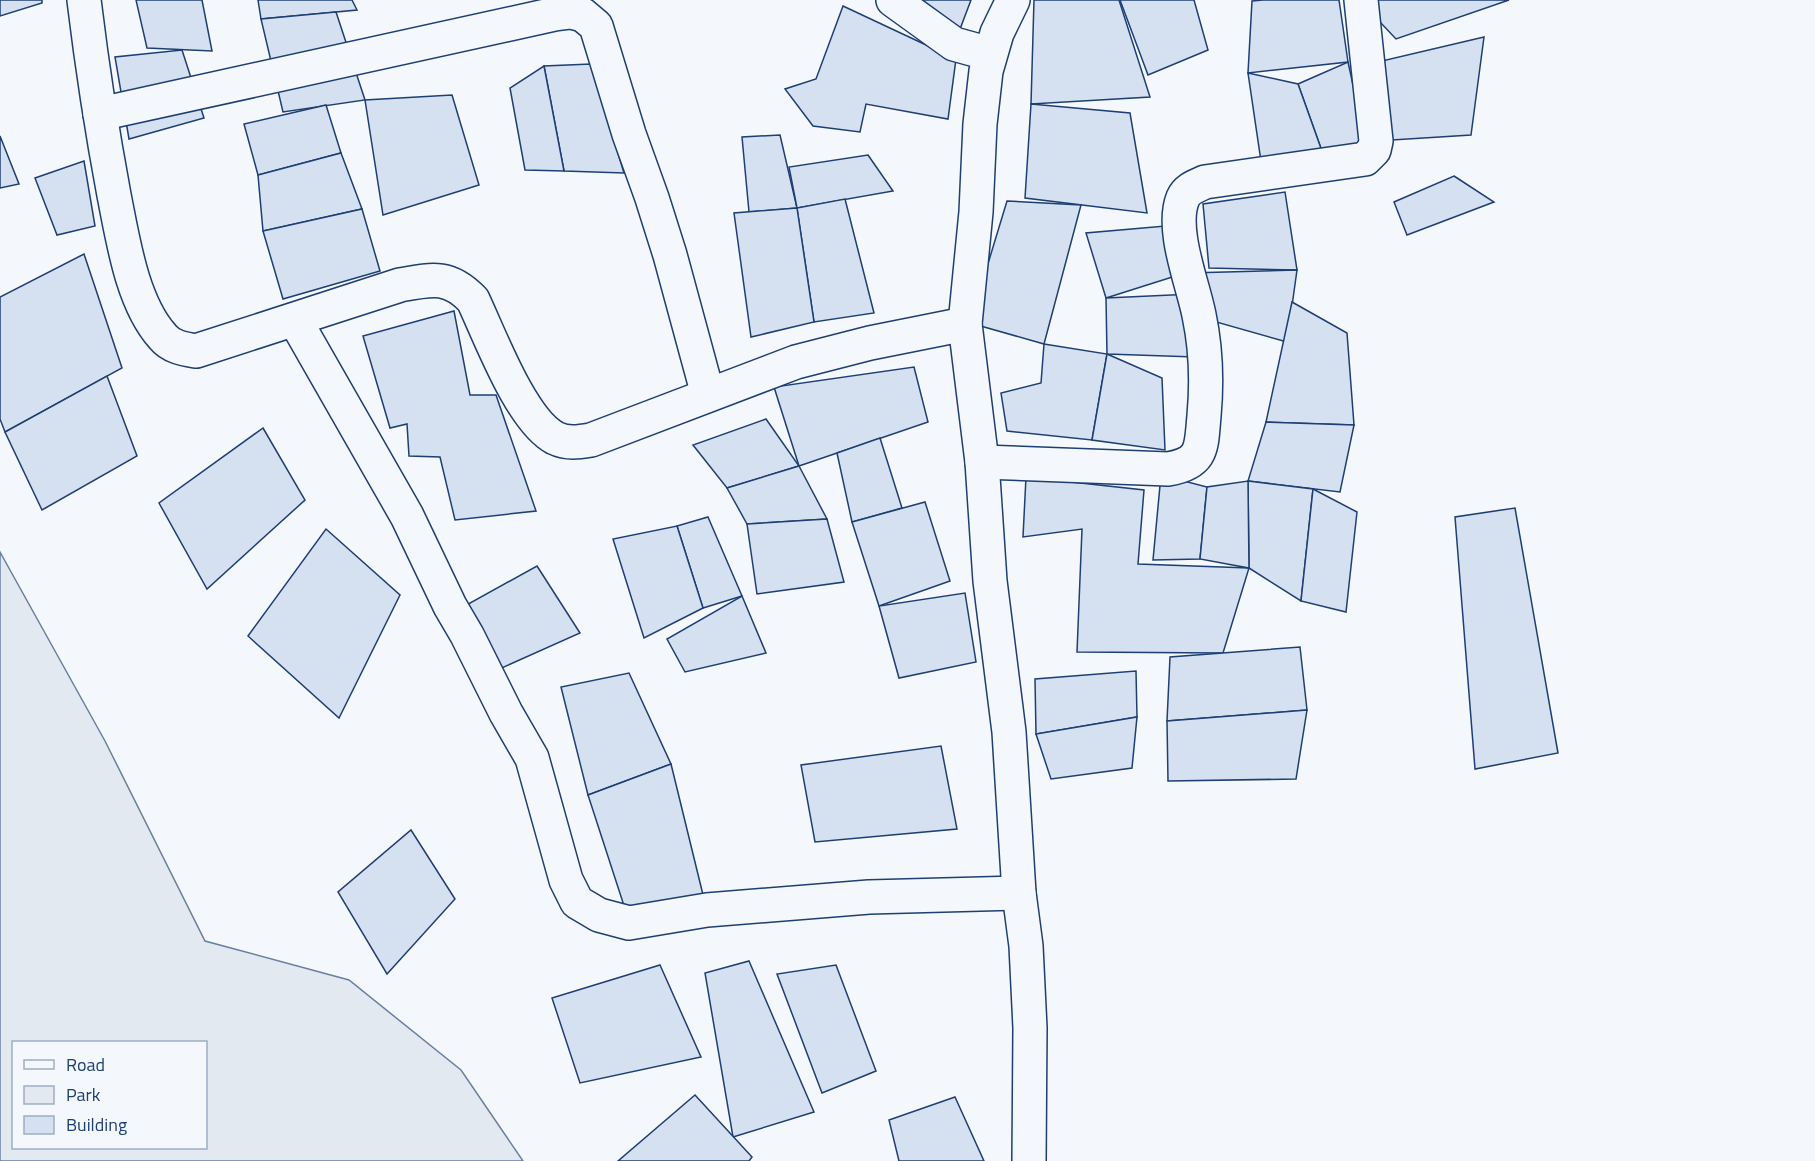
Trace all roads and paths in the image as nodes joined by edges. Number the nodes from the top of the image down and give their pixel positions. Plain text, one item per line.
1 (84, 0) edge
2 (893, 0) edge
3 (1012, 0) edge
4 (1361, 0) edge
5 (990, 54) junction
6 (100, 114) junction
7 (295, 320) junction
8 (965, 324) junction
9 (708, 395) junction
10 (981, 462) junction
11 (1019, 893) junction
12 (1029, 1161) edge

1 - 6 street
2 - 5 street
3 - 5 street
4 - 10 street
5 - 8 street
6 - 7 street
6 - 9 street
7 - 9 street
7 - 11 street
8 - 9 street
8 - 10 street
10 - 11 street
11 - 12 street

